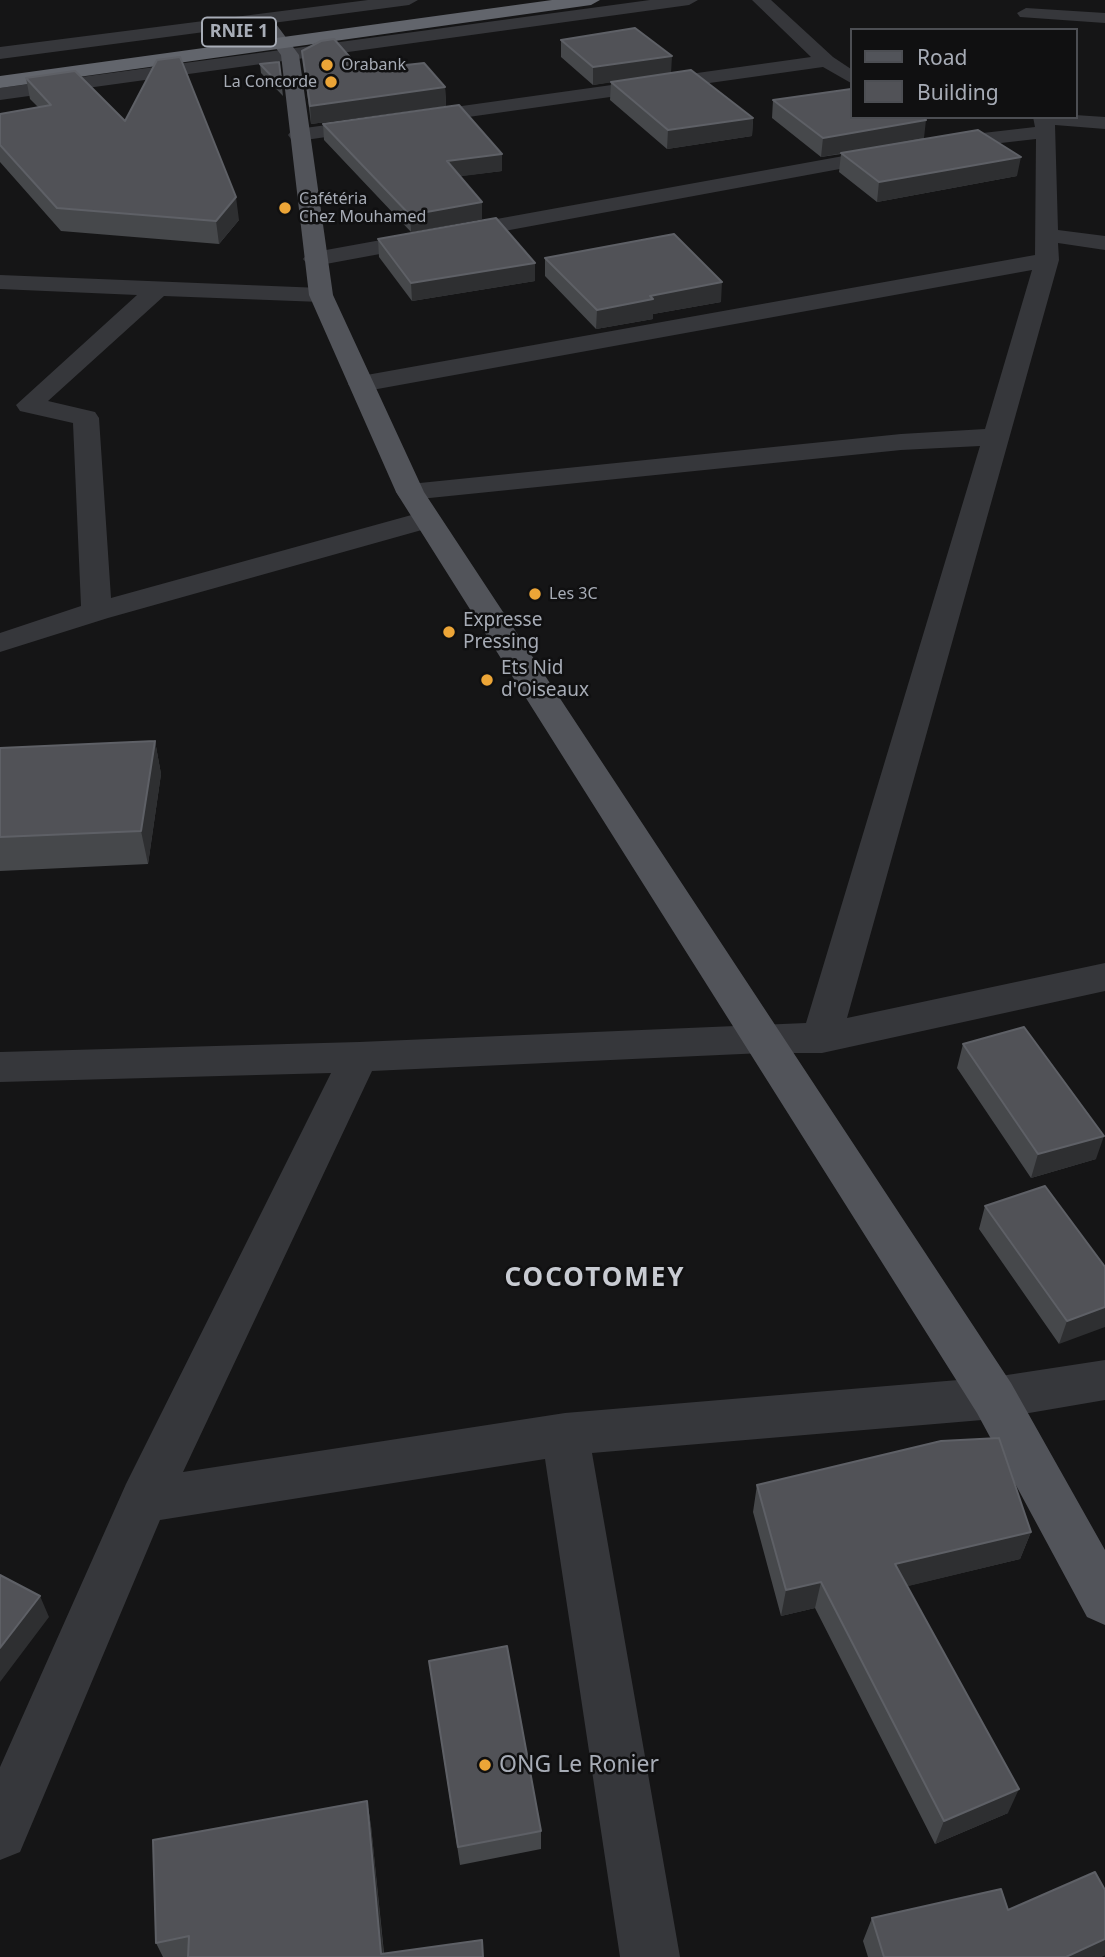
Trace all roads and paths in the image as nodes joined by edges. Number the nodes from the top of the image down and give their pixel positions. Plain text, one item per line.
1 (409, 0) edge
2 (478, 0) edge
3 (591, 0) edge
4 (689, 0) edge
5 (761, 0) edge
6 (1023, 14) edge
7 (1105, 18) edge
8 (275, 30) edge
9 (0, 53) edge
10 (826, 61) junction
11 (0, 65) edge
12 (850, 77) edge
13 (0, 82) edge
14 (0, 94) edge
15 (1044, 122) edge
16 (1105, 123) edge
17 (920, 124) edge
18 (299, 135) junction
19 (948, 143) junction
20 (1105, 243) edge
21 (1048, 248) junction
22 (315, 259) junction
23 (0, 282) edge
24 (157, 289) junction
25 (321, 295) junction
26 (361, 384) junction
27 (995, 437) junction
28 (418, 506) junction
29 (97, 611) junction
30 (0, 643) edge
31 (1105, 977) edge
32 (762, 1038) junction
33 (821, 1038) junction
34 (359, 1057) junction
35 (0, 1068) edge
36 (1105, 1380) edge
37 (994, 1398) junction
38 (565, 1434) junction
39 (144, 1500) junction
40 (1105, 1600) edge
41 (0, 1832) edge
42 (650, 1957) edge

1 - 8 street
2 - 8 highway, RNIE 1
3 - 8 highway, RNIE 1
4 - 8 street
5 - 10 street
6 - 7 street
8 - 9 street
8 - 11 highway, RNIE 1
8 - 13 highway, RNIE 1
8 - 14 street
8 - 18 main road
10 - 12 street
10 - 18 street
15 - 16 street
15 - 19 street
15 - 21 street
17 - 19 street
18 - 22 main road
19 - 22 street
20 - 21 street
21 - 26 street
21 - 27 street
22 - 25 main road
23 - 24 street
24 - 25 street
24 - 29 street
25 - 26 main road
26 - 28 main road
27 - 28 street
27 - 33 street
28 - 29 street
28 - 32 main road
29 - 30 street
31 - 33 street
32 - 33 street
32 - 34 street
32 - 37 main road
34 - 35 street
34 - 39 street
36 - 37 street
37 - 38 street
37 - 40 main road
38 - 39 street
38 - 42 street
39 - 41 street

